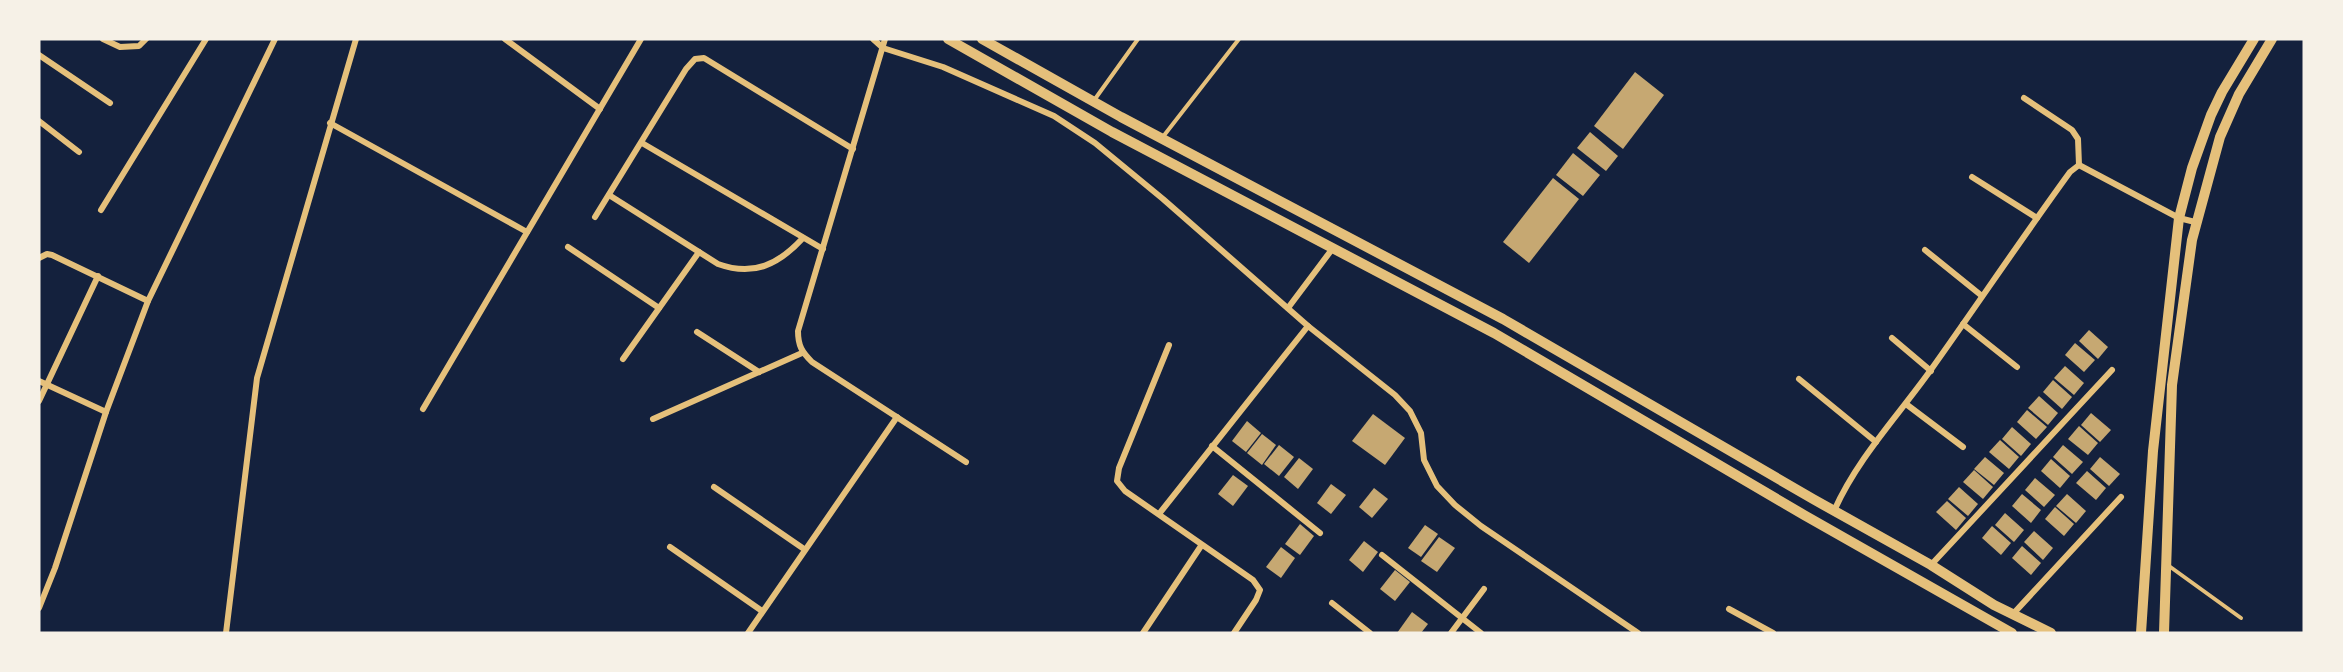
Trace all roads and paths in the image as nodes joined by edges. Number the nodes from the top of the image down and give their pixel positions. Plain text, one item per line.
1 (103, 39) edge
2 (146, 39) edge
3 (206, 39) edge
4 (275, 39) edge
5 (356, 39) edge
6 (505, 39) edge
7 (641, 39) edge
8 (873, 39) edge
9 (885, 39) edge
10 (948, 39) edge
11 (982, 39) edge
12 (1138, 39) edge
13 (1239, 39) edge
14 (2254, 39) edge
15 (2272, 39) edge
16 (883, 48) junction
17 (39, 55) edge
18 (2024, 98) dead end
19 (1093, 102) junction
20 (110, 103) dead end
21 (600, 109) junction
22 (39, 121) edge
23 (330, 123) junction
24 (1162, 139) junction
25 (642, 143) junction
26 (853, 149) junction
27 (79, 152) dead end
28 (2079, 165) junction
29 (1972, 177) dead end
30 (609, 195) junction
31 (101, 210) dead end
32 (595, 218) dead end
33 (2037, 218) junction
34 (2179, 218) junction
35 (2195, 222) junction
36 (527, 232) junction
37 (803, 237) junction
38 (568, 247) dead end
39 (1333, 248) junction
40 (823, 249) junction
41 (1925, 250) dead end
42 (699, 252) junction
43 (39, 258) edge
44 (98, 276) junction
45 (1982, 296) junction
46 (148, 301) junction
47 (659, 308) junction
48 (1288, 308) junction
49 (1963, 324) junction
50 (1308, 326) junction
51 (697, 332) dead end
52 (1892, 338) dead end
53 (1169, 345) dead end
54 (802, 353) junction
55 (623, 359) dead end
56 (2017, 367) dead end
57 (2112, 370) dead end
58 (1931, 371) junction
59 (759, 372) junction
60 (1799, 379) dead end
61 (39, 381) edge
62 (46, 385) junction
63 (39, 401) edge
64 (1906, 404) junction
65 (423, 409) dead end
66 (106, 412) junction
67 (897, 417) junction
68 (653, 418) dead end
69 (1876, 442) junction
70 (1212, 446) junction
71 (1963, 447) dead end
72 (966, 462) dead end
73 (714, 487) dead end
74 (2121, 497) dead end
75 (1834, 511) junction
76 (1159, 514) junction
77 (1320, 533) dead end
78 (1201, 546) junction
79 (670, 547) dead end
80 (804, 549) junction
81 (1382, 555) dead end
82 (2166, 564) junction
83 (1931, 565) junction
84 (1484, 589) dead end
85 (1332, 603) dead end
86 (39, 608) edge
87 (1729, 609) dead end
88 (762, 611) junction
89 (2013, 614) junction
90 (1462, 618) junction
91 (2241, 618) dead end
92 (226, 633) edge
93 (748, 633) edge
94 (1143, 633) edge
95 (1234, 633) edge
96 (1370, 633) edge
97 (1451, 633) edge
98 (1481, 633) edge
99 (1638, 633) edge
100 (1773, 633) edge
101 (2012, 633) edge
102 (2051, 633) edge
103 (2141, 633) edge
104 (2164, 633) edge

1 - 2 street
3 - 31 street
4 - 46 street
5 - 23 street
6 - 21 street
7 - 21 street
8 - 16 street
9 - 16 street
10 - 39 street
11 - 19 street
12 - 19 lane
13 - 24 lane
14 - 34 street
15 - 35 street
16 - 26 street
16 - 48 street
17 - 20 street
18 - 28 street
19 - 24 street
21 - 36 street
22 - 27 street
23 - 36 street
23 - 92 street
24 - 75 street
25 - 26 street
25 - 30 street
25 - 37 street
26 - 40 street
28 - 33 street
28 - 34 street
29 - 33 street
30 - 32 street
30 - 42 street
33 - 45 street
34 - 35 street
34 - 103 street
35 - 82 street
36 - 65 street
37 - 40 street
37 - 42 street
38 - 47 street
39 - 48 street
39 - 101 street
40 - 54 street
41 - 45 street
42 - 47 street
43 - 44 street
44 - 46 street
44 - 62 street
45 - 49 street
46 - 66 street
47 - 55 street
48 - 50 street
49 - 56 street
49 - 58 street
50 - 70 street
50 - 99 street
51 - 59 street
52 - 58 street
53 - 76 street
54 - 59 street
54 - 67 street
57 - 83 street
58 - 64 street
59 - 68 street
60 - 69 street
61 - 62 street
62 - 63 street
62 - 66 street
64 - 69 street
64 - 71 street
66 - 86 street
67 - 72 street
67 - 80 street
69 - 75 street
70 - 76 street
70 - 77 street
73 - 80 street
74 - 89 street
75 - 83 street
76 - 78 street
78 - 94 street
78 - 95 street
79 - 88 street
80 - 88 street
81 - 90 street
82 - 91 lane
82 - 104 street
83 - 89 street
84 - 90 street
85 - 96 street
87 - 100 street
88 - 93 street
89 - 102 street
90 - 97 street
90 - 98 street

